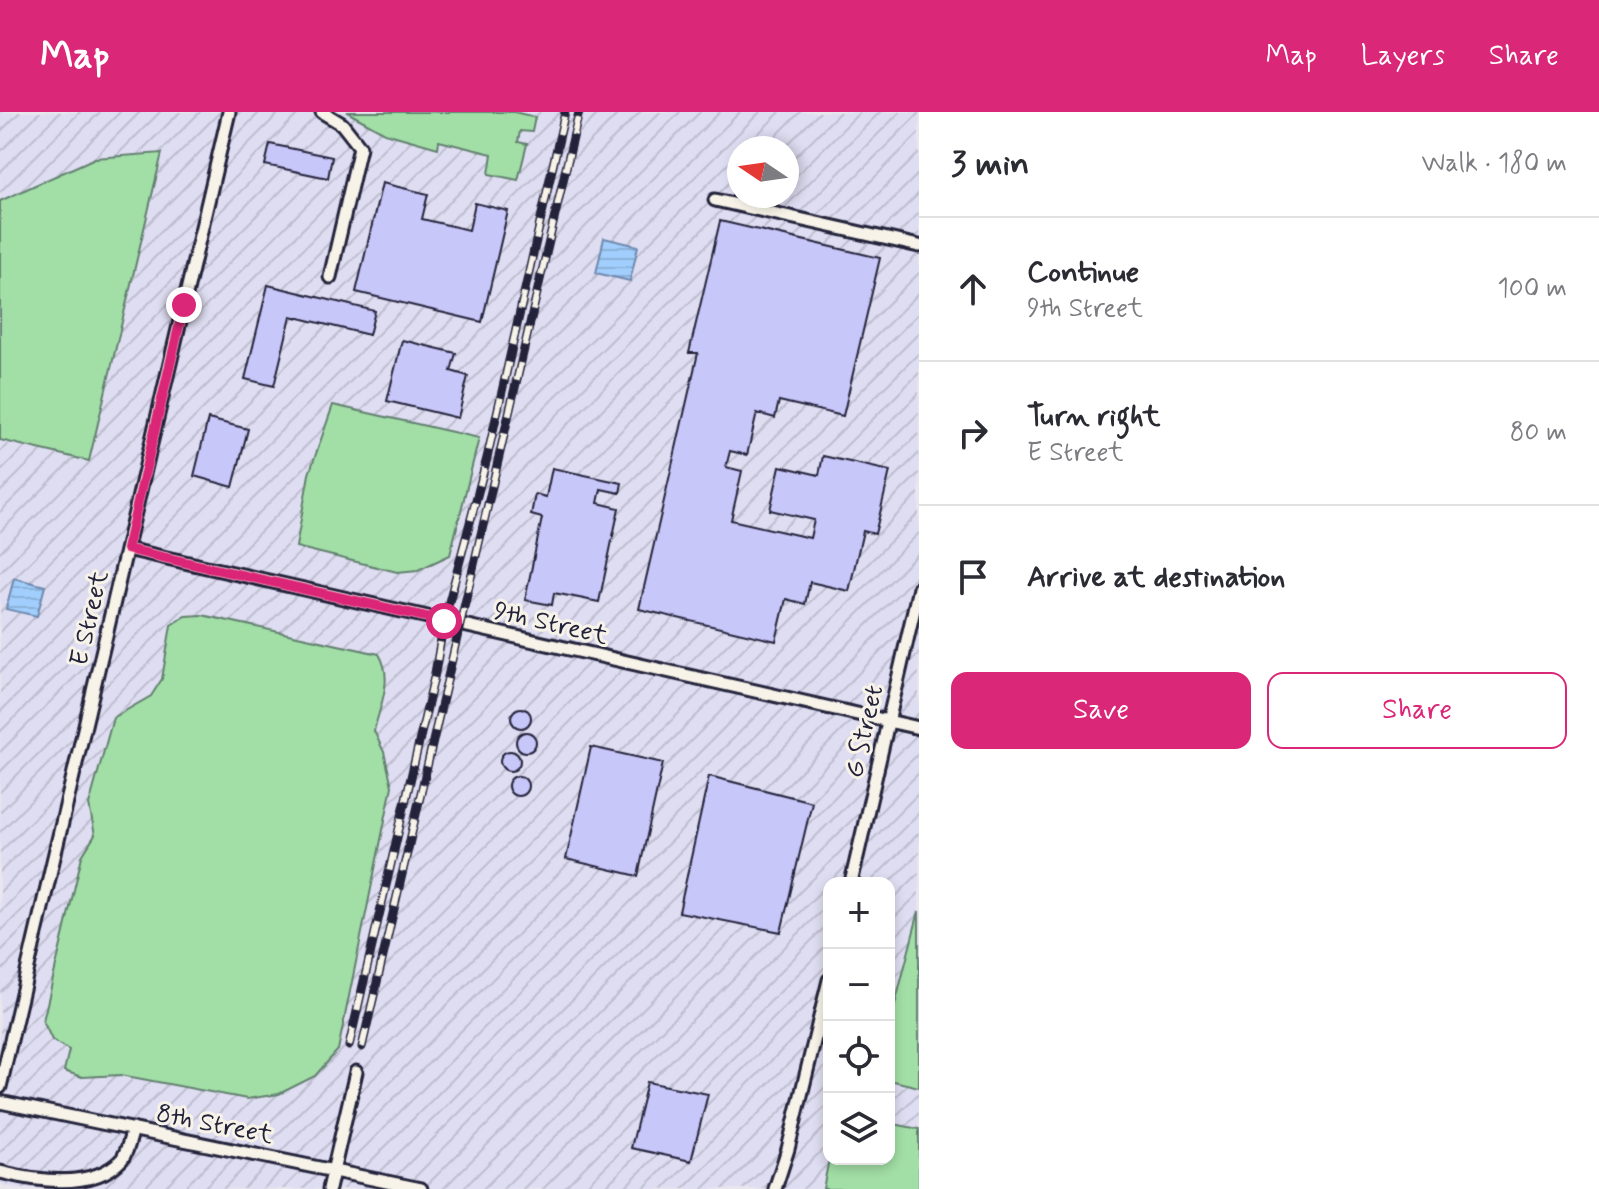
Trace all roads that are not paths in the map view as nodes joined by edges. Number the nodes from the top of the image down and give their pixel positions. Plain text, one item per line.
1 (229, 112) edge
2 (322, 112) edge
3 (715, 200) dead end
4 (919, 246) edge
5 (330, 277) dead end
6 (127, 549) junction
7 (919, 588) edge
8 (888, 721) junction
9 (919, 728) edge
10 (852, 877) edge
11 (823, 1005) edge
12 (356, 1072) dead end
13 (0, 1087) edge
14 (0, 1102) edge
15 (133, 1129) junction
16 (333, 1170) junction
17 (0, 1172) edge
18 (329, 1189) edge
19 (421, 1189) edge
20 (775, 1189) edge

1 - 6 lane, E Street
2 - 5 lane
3 - 4 lane
6 - 8 lane, 9th Street
6 - 13 lane, E Street
7 - 8 lane, G Street
8 - 9 lane, 9th Street
8 - 10 lane, G Street
11 - 20 lane
12 - 16 lane
14 - 15 lane, 8th Street
15 - 16 lane, 8th Street
15 - 17 lane
16 - 18 lane
16 - 19 lane, 8th Street

